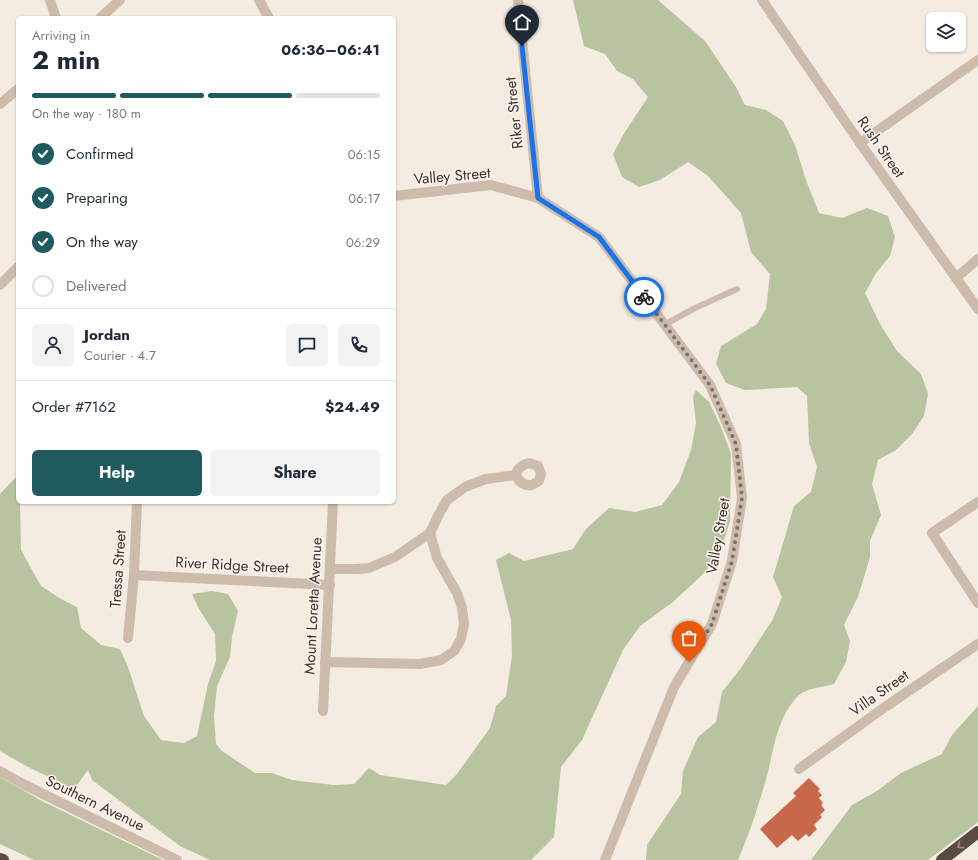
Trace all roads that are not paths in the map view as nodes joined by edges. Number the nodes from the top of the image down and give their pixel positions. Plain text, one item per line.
1 (50, 0) edge
2 (120, 0) edge
3 (259, 0) edge
4 (518, 0) edge
5 (762, 0) edge
6 (55, 16) edge
7 (102, 16) edge
8 (268, 16) edge
9 (978, 60) edge
10 (16, 91) edge
11 (0, 104) edge
12 (860, 142) junction
13 (396, 196) edge
14 (538, 198) junction
15 (978, 259) edge
16 (16, 269) edge
17 (956, 278) junction
18 (0, 285) edge
19 (737, 289) dead end
20 (978, 309) edge
21 (664, 325) junction
22 (516, 475) dead end
23 (978, 502) edge
24 (137, 504) edge
25 (333, 504) edge
26 (430, 533) junction
27 (330, 569) junction
28 (134, 575) junction
29 (330, 585) junction
30 (978, 603) edge
31 (128, 638) dead end
32 (978, 644) edge
33 (326, 662) junction
34 (323, 711) dead end
35 (800, 770) dead end
36 (0, 771) edge
37 (978, 832) edge
38 (177, 860) edge
39 (605, 860) edge
40 (942, 860) edge

1 - 6 street
2 - 7 street
3 - 8 street
4 - 14 street, Riker Street
5 - 12 street, Rush Street
9 - 12 street
10 - 11 street
12 - 17 street, Rush Street
13 - 14 street, Valley Street
14 - 21 street, Valley Street
15 - 17 street
16 - 18 street
17 - 20 street, Rush Street
19 - 21 lane
21 - 39 street, Valley Street
22 - 26 street
23 - 30 street
24 - 28 street, Tressa Street
25 - 27 street, Mount Loretta Avenue
26 - 27 street
26 - 33 street
27 - 29 street, Mount Loretta Avenue
28 - 29 street, River Ridge Street
28 - 31 street, Tressa Street
29 - 33 street, Mount Loretta Avenue
32 - 35 street, Villa Street
33 - 34 street, Mount Loretta Avenue
36 - 38 street, Southern Avenue
37 -> 40 highway

